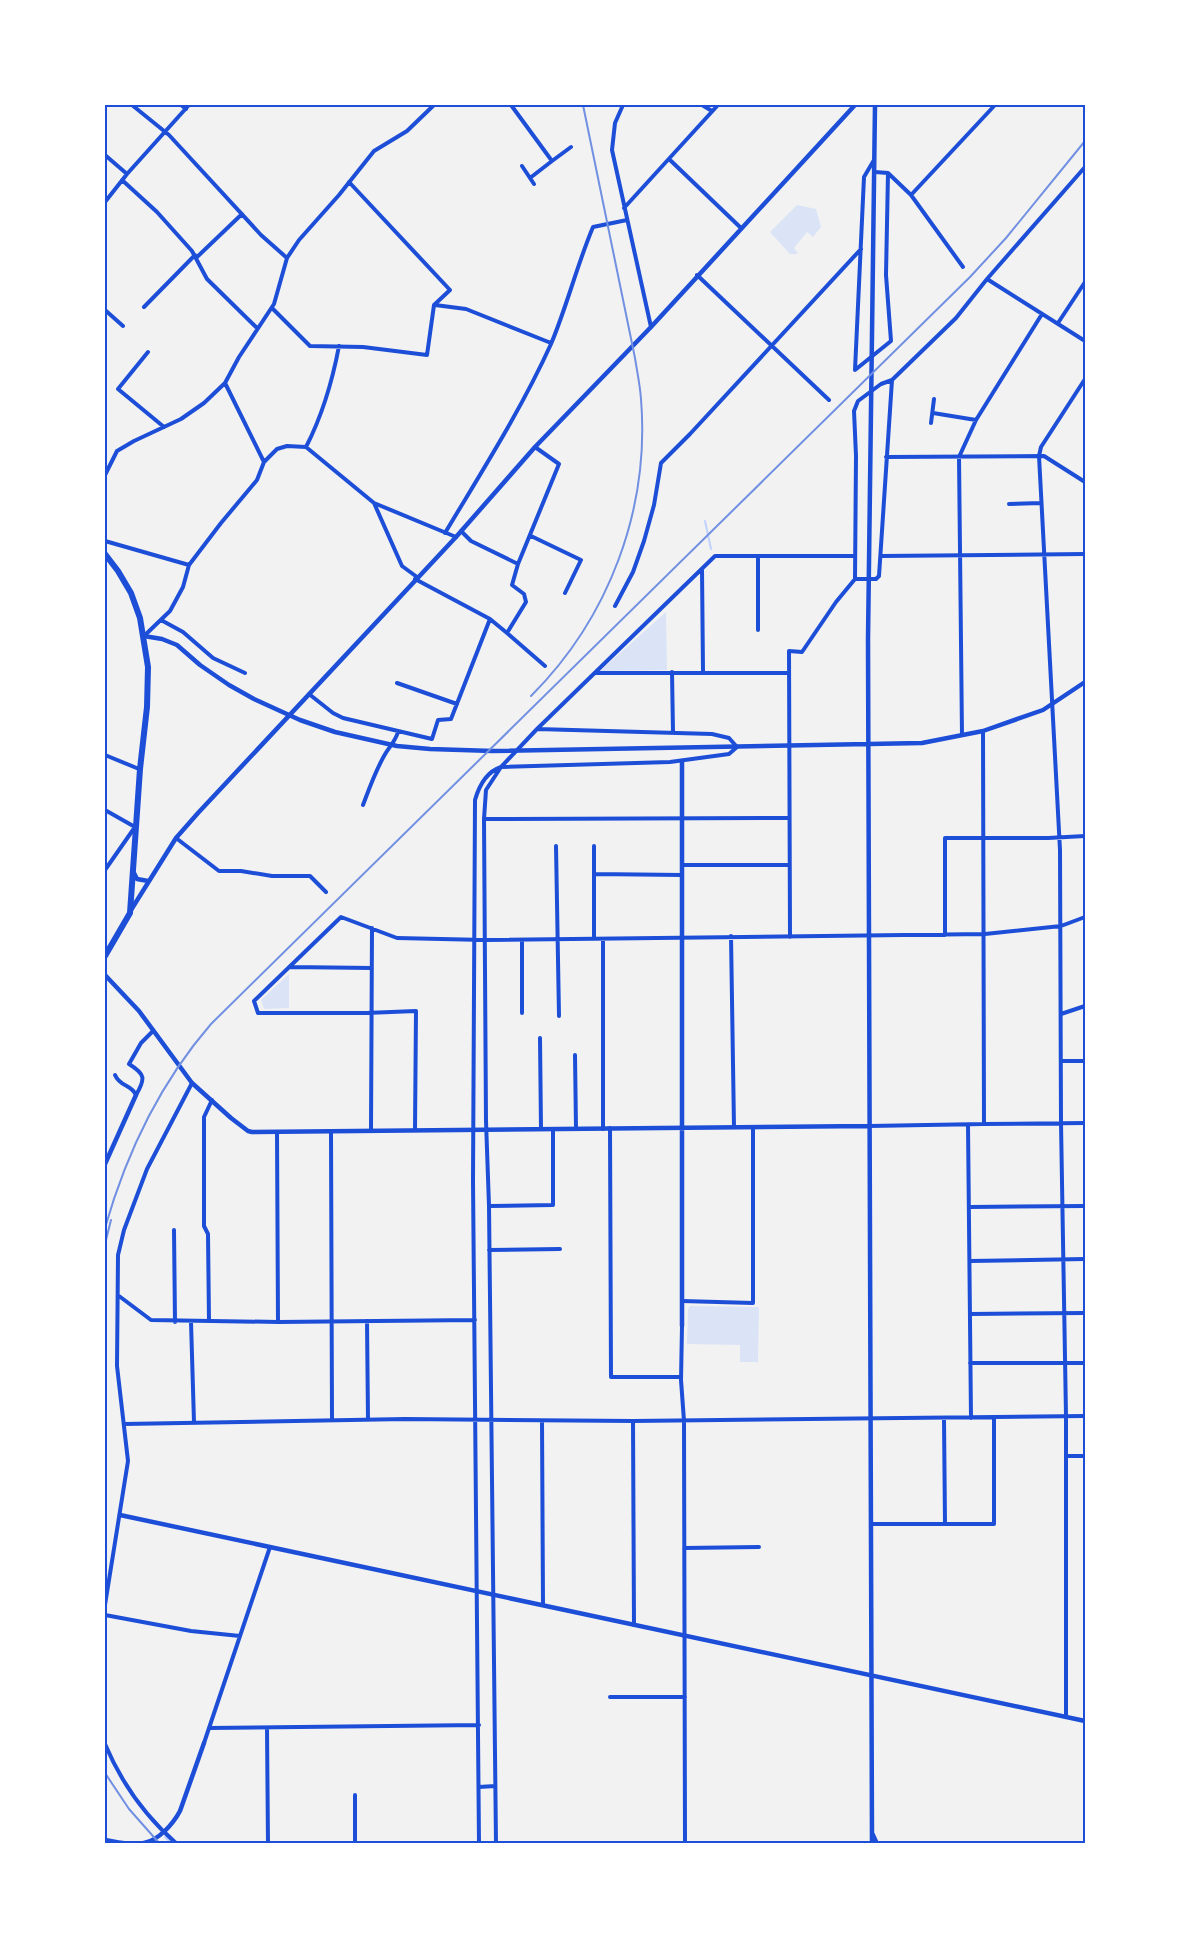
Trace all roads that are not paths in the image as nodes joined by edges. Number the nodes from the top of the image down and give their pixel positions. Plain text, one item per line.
1 (132, 105) edge
2 (181, 105) edge
3 (434, 105) edge
4 (511, 105) edge
5 (623, 105) edge
6 (702, 105) edge
7 (718, 105) edge
8 (855, 105) edge
9 (875, 105) edge
10 (995, 105) edge
11 (188, 107) edge
12 (712, 111) junction
13 (165, 131) junction
14 (571, 147) dead end
15 (105, 155) edge
16 (669, 159) junction
17 (874, 159) junction
18 (552, 162) junction
19 (522, 166) dead end
20 (1085, 167) edge
21 (875, 172) junction
22 (888, 173) junction
23 (127, 174) junction
24 (530, 178) junction
25 (122, 180) junction
26 (350, 182) junction
27 (534, 184) dead end
28 (911, 195) junction
29 (105, 202) edge
30 (624, 207) junction
31 (242, 214) junction
32 (627, 220) junction
33 (741, 228) junction
34 (861, 249) junction
35 (196, 257) junction
36 (287, 258) junction
37 (963, 267) dead end
38 (697, 275) junction
39 (987, 279) junction
40 (1085, 282) edge
41 (434, 305) junction
42 (144, 307) dead end
43 (272, 308) junction
44 (105, 310) edge
45 (1042, 314) junction
46 (1059, 323) junction
47 (123, 326) dead end
48 (651, 327) junction
49 (257, 328) junction
50 (1085, 341) edge
51 (551, 343) junction
52 (771, 345) junction
53 (339, 346) junction
54 (148, 352) dead end
55 (1085, 379) edge
56 (892, 380) junction
57 (225, 383) junction
58 (934, 399) dead end
59 (830, 400) dead end
60 (933, 413) junction
61 (976, 420) junction
62 (931, 423) dead end
63 (165, 427) junction
64 (306, 447) junction
65 (536, 447) junction
66 (1039, 456) junction
67 (886, 457) junction
68 (959, 457) junction
69 (264, 462) junction
70 (105, 475) edge
71 (1085, 475) edge
72 (1083, 481) edge
73 (374, 503) junction
74 (1041, 503) junction
75 (1009, 504) dead end
76 (461, 531) junction
77 (445, 533) junction
78 (531, 536) junction
79 (456, 537) junction
80 (105, 541) edge
81 (105, 554) edge
82 (960, 554) junction
83 (1044, 554) junction
84 (1085, 554) edge
85 (758, 556) junction
86 (855, 556) junction
87 (881, 556) junction
88 (518, 564) junction
89 (189, 565) junction
90 (702, 568) junction
91 (416, 578) junction
92 (855, 579) junction
93 (868, 579) junction
94 (565, 593) dead end
95 (615, 606) dead end
96 (490, 619) junction
97 (161, 620) junction
98 (758, 630) dead end
99 (507, 633) junction
100 (144, 636) junction
101 (545, 666) dead end
102 (672, 672) junction
103 (703, 672) junction
104 (245, 673) dead end
105 (595, 673) junction
106 (788, 673) junction
107 (1085, 682) edge
108 (397, 683) dead end
109 (309, 693) junction
110 (457, 704) junction
111 (1052, 704) junction
112 (537, 729) junction
113 (983, 730) junction
114 (398, 732) junction
115 (673, 732) junction
116 (962, 736) junction
117 (868, 744) junction
118 (788, 746) junction
119 (737, 747) junction
120 (105, 755) edge
121 (681, 761) junction
122 (501, 767) junction
123 (140, 769) junction
124 (363, 805) dead end
125 (105, 810) edge
126 (681, 818) junction
127 (789, 818) junction
128 (484, 819) junction
129 (135, 827) junction
130 (1085, 836) edge
131 (984, 837) junction
132 (1059, 837) junction
133 (176, 838) junction
134 (556, 846) dead end
135 (594, 846) dead end
136 (682, 865) junction
137 (789, 865) junction
138 (132, 867) junction
139 (105, 870) edge
140 (594, 874) junction
141 (682, 875) junction
142 (148, 881) junction
143 (326, 892) dead end
144 (130, 913) junction
145 (1085, 917) edge
146 (1061, 926) junction
147 (372, 928) junction
148 (985, 934) junction
149 (945, 935) junction
150 (731, 936) junction
151 (869, 936) junction
152 (789, 937) junction
153 (681, 938) junction
154 (558, 939) junction
155 (594, 939) junction
156 (603, 939) junction
157 (105, 940) edge
158 (473, 940) junction
159 (485, 940) junction
160 (522, 940) junction
161 (112, 945) junction
162 (105, 956) edge
163 (290, 968) junction
164 (372, 968) junction
165 (105, 975) edge
166 (1085, 1006) edge
167 (371, 1012) junction
168 (522, 1013) dead end
169 (1061, 1014) junction
170 (559, 1016) dead end
171 (153, 1031) junction
172 (540, 1038) dead end
173 (575, 1055) dead end
174 (1061, 1061) junction
175 (1085, 1061) edge
176 (115, 1075) dead end
177 (192, 1083) junction
178 (136, 1095) junction
179 (212, 1100) junction
180 (1061, 1123) junction
181 (1085, 1123) edge
182 (968, 1125) junction
183 (984, 1125) junction
184 (869, 1126) junction
185 (610, 1128) junction
186 (681, 1128) junction
187 (734, 1128) junction
188 (753, 1128) junction
189 (474, 1129) junction
190 (487, 1129) junction
191 (541, 1129) junction
192 (553, 1129) junction
193 (576, 1129) junction
194 (603, 1129) junction
195 (415, 1130) junction
196 (331, 1131) junction
197 (371, 1131) junction
198 (278, 1132) junction
199 (105, 1164) edge
200 (489, 1206) junction
201 (1062, 1206) junction
202 (1085, 1206) edge
203 (970, 1207) junction
204 (174, 1230) dead end
205 (560, 1249) dead end
206 (489, 1250) junction
207 (1085, 1259) edge
208 (1063, 1260) junction
209 (970, 1261) junction
210 (118, 1296) junction
211 (682, 1301) junction
212 (1064, 1313) junction
213 (1085, 1313) edge
214 (970, 1314) junction
215 (476, 1320) junction
216 (209, 1321) junction
217 (332, 1321) junction
218 (367, 1321) junction
219 (175, 1322) junction
220 (191, 1322) junction
221 (278, 1322) junction
222 (682, 1326) joint
223 (970, 1363) junction
224 (1064, 1363) junction
225 (1085, 1363) edge
226 (681, 1377) junction
227 (1066, 1416) junction
228 (1085, 1416) edge
229 (971, 1418) junction
230 (994, 1418) junction
231 (870, 1419) junction
232 (944, 1419) junction
233 (332, 1420) junction
234 (368, 1420) junction
235 (476, 1420) junction
236 (491, 1420) junction
237 (542, 1421) junction
238 (633, 1421) junction
239 (684, 1421) junction
240 (194, 1422) junction
241 (124, 1424) junction
242 (1066, 1456) junction
243 (1085, 1456) edge
244 (120, 1515) junction
245 (871, 1524) junction
246 (945, 1524) junction
247 (270, 1547) junction
248 (759, 1547) dead end
249 (684, 1548) junction
250 (478, 1591) junction
251 (494, 1595) junction
252 (105, 1605) edge
253 (543, 1605) junction
254 (105, 1615) edge
255 (634, 1624) junction
256 (685, 1635) junction
257 (240, 1636) junction
258 (871, 1676) junction
259 (610, 1697) dead end
260 (685, 1697) junction
261 (1066, 1717) junction
262 (1085, 1721) edge
263 (479, 1725) junction
264 (209, 1728) junction
265 (267, 1728) junction
266 (204, 1743) joint
267 (105, 1744) edge
268 (495, 1786) junction
269 (479, 1787) junction
270 (355, 1796) dead end
271 (872, 1831) junction
272 (164, 1832) junction
273 (105, 1840) edge
274 (147, 1844) edge
275 (177, 1844) edge
276 (268, 1844) edge
277 (356, 1844) edge
278 (479, 1844) edge
279 (496, 1844) edge
280 (685, 1844) edge
281 (872, 1844) edge
282 (876, 1844) edge

1 - 13 street
2 - 11 street
3 - 26 street
4 - 18 street
5 - 30 street
6 - 12 street
7 - 12 street
8 - 33 street
9 - 17 street
10 - 28 street
11 - 13 street
12 - 16 street
13 - 23 street
13 - 31 street
14 - 18 street
15 - 23 street
16 - 30 street
16 - 33 street
17 - 21 street
17 - 34 street
18 - 24 street
19 - 24 street
20 - 39 street
21 - 22 street
21 - 93 street
22 - 28 street
22 - 34 street
23 - 25 street
24 - 27 street
25 - 29 street
25 - 35 street
26 - 36 street
26 - 41 street
28 - 37 street
30 - 32 street
31 - 35 street
31 - 36 street
32 - 48 street
32 - 51 street
33 - 38 street
34 - 52 street
35 - 42 street
35 - 49 street
36 - 43 street
38 - 48 street
38 - 52 street
39 - 45 street
39 - 56 street
40 - 46 street
41 - 51 street
41 - 53 street
43 - 49 street
43 - 53 street
44 - 47 street
45 - 46 street
45 - 61 street
46 - 50 street
48 - 65 street
49 - 57 street
51 - 77 street
52 - 59 street
52 - 95 street
53 - 64 street
54 - 63 street
55 - 66 street
56 - 67 street
56 - 86 street
57 - 63 street
57 - 69 street
58 - 60 street
60 - 61 street
60 - 62 street
61 - 68 street
63 - 70 street
64 - 69 street
64 - 73 street
65 - 76 street
65 - 78 street
66 - 68 street
66 - 72 street
66 - 74 street
67 - 68 street
67 - 87 street
68 - 82 street
69 - 89 street
71 - 72 street
73 - 77 street
73 - 91 street
74 - 75 street
74 - 83 street
76 - 79 street
76 - 88 street
77 - 79 street
78 - 88 street
78 - 94 street
79 - 91 street
80 - 89 street
81 - 100 highway
82 - 83 street
82 - 87 street
82 - 116 street
83 - 84 street
83 - 111 street
85 - 86 street
85 - 90 street
85 - 98 street
86 - 92 street
87 - 93 street
88 - 99 street
89 - 97 street
90 - 103 street
90 - 105 street
91 - 96 street
91 - 109 street
92 - 93 street
92 - 106 street
93 - 117 street
96 - 99 street
96 - 110 street
97 - 100 street
97 - 104 street
99 - 101 street
100 - 119 street
100 - 123 highway
102 - 103 street
102 - 105 street
102 - 115 street
103 - 106 street
105 - 112 street
106 - 118 street
107 - 111 street
108 - 110 street
109 - 114 street
109 - 133 street
110 - 114 street
111 - 113 street
111 - 132 street
112 - 115 street
112 - 122 street
113 - 116 street
113 - 131 street
114 - 124 street
115 - 119 street
116 - 117 street
117 - 118 street
117 - 151 street
118 - 119 street
118 - 127 street
119 - 121 street
120 - 123 street
121 - 122 street
121 - 126 street
122 - 128 street
122 - 158 street
123 - 129 highway
125 - 129 street
126 - 127 street
126 - 128 street
126 - 136 street
127 - 137 street
128 - 159 street
129 - 138 highway
129 - 139 street
130 - 132 street
131 - 132 street
131 - 148 street
131 - 149 street
132 - 146 street
133 - 142 street
133 - 143 street
134 - 154 street
135 - 140 street
136 - 137 street
136 - 141 street
137 - 152 street
138 - 142 street
138 - 144 highway
140 - 141 street
140 - 155 street
141 - 153 street
142 - 144 street
144 - 161 highway
145 - 146 street
146 - 148 street
146 - 169 street
147 - 158 street
147 - 163 street
147 - 164 street
148 - 149 street
148 - 183 street
149 - 151 street
150 - 152 street
150 - 153 street
150 - 187 street
151 - 152 street
151 - 184 street
153 - 156 street
153 - 186 street
154 - 155 street
154 - 160 street
154 - 170 street
155 - 156 street
156 - 194 street
157 - 161 street
158 - 159 street
158 - 189 street
159 - 160 street
159 - 190 street
160 - 168 street
161 - 162 highway
163 - 164 street
163 - 167 street
164 - 167 street
165 - 171 street
166 - 169 street
167 - 195 street
167 - 197 street
169 - 174 street
171 - 177 street
171 - 178 street
172 - 191 street
173 - 193 street
174 - 175 street
174 - 180 street
176 - 178 street
177 - 179 street
177 - 210 street
178 - 199 street
179 - 198 street
179 - 216 street
180 - 181 street
180 - 183 street
180 - 201 street
182 - 183 street
182 - 184 street
182 - 203 street
184 - 188 street
184 - 231 street
185 - 186 street
185 - 194 street
185 - 226 street
186 - 187 street
186 - 211 street
187 - 188 street
188 - 211 street
189 - 190 street
189 - 195 street
189 - 215 street
190 - 191 street
190 - 200 street
191 - 192 street
192 - 193 street
192 - 200 street
193 - 194 street
195 - 197 street
196 - 197 street
196 - 198 street
196 - 217 street
198 - 221 street
200 - 206 street
201 - 202 street
201 - 203 street
201 - 208 street
203 - 209 street
204 - 219 street
205 - 206 street
206 - 236 street
207 - 208 street
208 - 209 street
208 - 212 street
209 - 214 street
210 - 219 street
210 - 241 street
211 - 222 street
212 - 213 street
212 - 214 street
212 - 224 street
214 - 223 street
215 - 218 street
215 - 235 street
216 - 220 street
216 - 221 street
217 - 218 street
217 - 221 street
217 - 233 street
218 - 234 street
219 - 220 street
220 - 240 street
222 - 226 street
223 - 224 street
223 - 229 street
224 - 225 street
224 - 227 street
226 - 239 street
227 - 228 street
227 - 230 street
227 - 242 street
229 - 230 street
229 - 232 street
230 - 246 street
231 - 232 street
231 - 239 street
231 - 245 street
232 - 246 street
233 - 234 street
233 - 240 street
234 - 235 street
235 - 236 street
235 - 250 street
236 - 237 street
236 - 251 street
237 - 238 street
237 - 253 street
238 - 239 street
238 - 255 street
239 - 249 street
240 - 241 street
241 - 244 street
242 - 243 street
242 - 261 street
244 - 247 street
244 - 252 street
245 - 246 street
245 - 258 street
247 - 250 street
247 - 257 street
248 - 249 street
249 - 256 street
250 - 251 street
250 - 263 street
251 - 253 street
251 - 268 street
253 - 255 street
254 - 257 street
255 - 256 street
256 - 258 street
256 - 260 street
257 - 264 street
258 - 261 street
258 - 271 street
259 - 260 street
260 - 280 street
261 - 262 street
263 - 265 street
263 - 269 street
264 - 265 street
264 - 266 street
265 - 276 street
266 - 272 street
267 - 272 street
268 - 269 street
268 - 279 street
269 - 278 street
270 - 277 street
271 - 281 street
271 - 282 street
272 - 274 street
272 - 275 street
273 - 274 street

